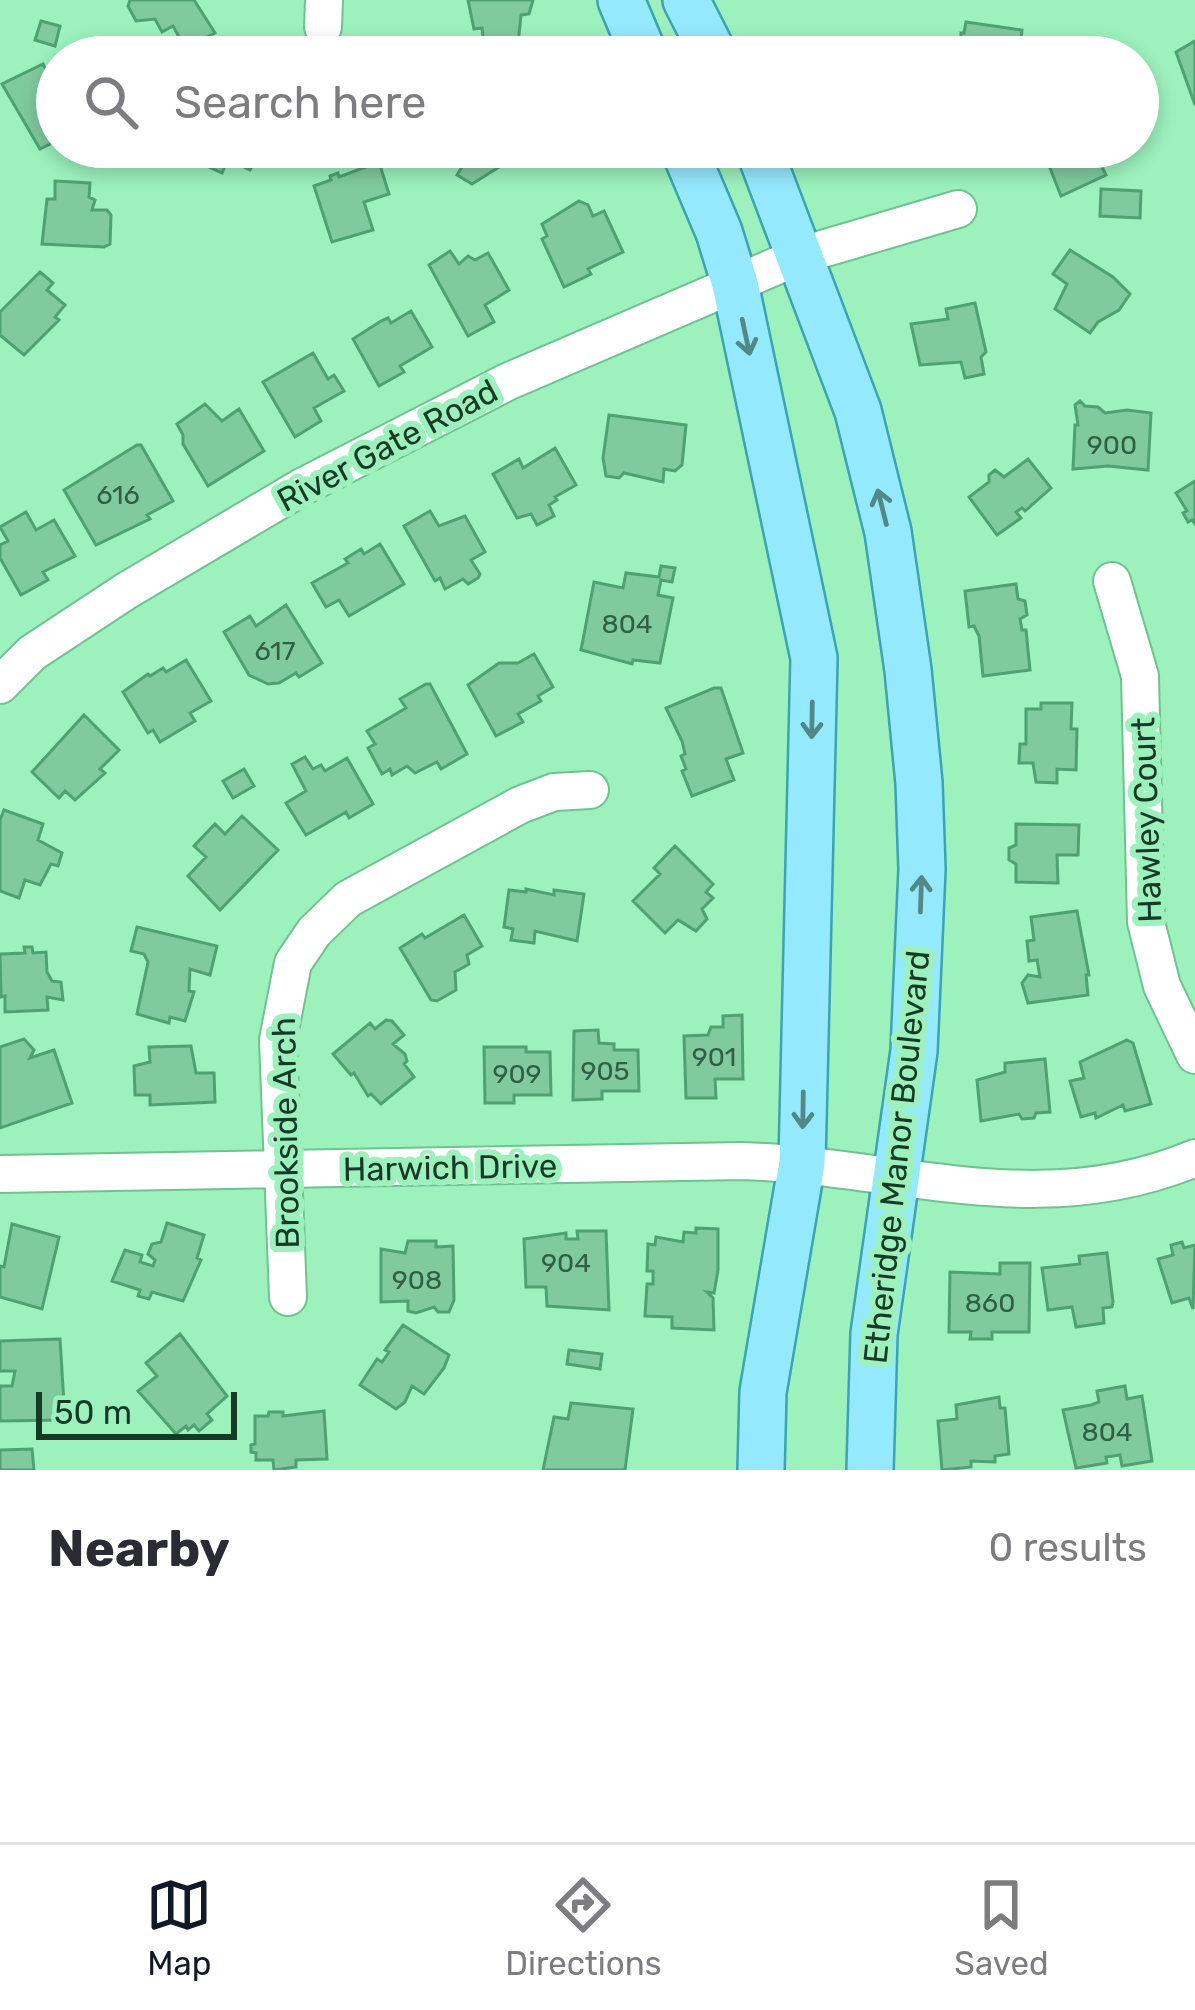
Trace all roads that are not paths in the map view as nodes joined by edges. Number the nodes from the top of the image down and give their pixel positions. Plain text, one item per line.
1 (621, 0) edge
2 (686, 0) edge
3 (636, 36) edge
4 (704, 36) edge
5 (692, 168) edge
6 (767, 168) edge
7 (958, 209) dead end
8 (802, 255) junction
9 (734, 284) junction
10 (1112, 581) dead end
11 (0, 686) edge
12 (590, 790) dead end
13 (1195, 1055) edge
14 (1195, 1158) edge
15 (802, 1163) junction
16 (283, 1168) junction
17 (0, 1174) edge
18 (898, 1179) junction
19 (288, 1297) dead end
20 (761, 1470) edge
21 (870, 1470) edge

1 - 3 main road
2 - 4 main road
5 - 9 main road
6 - 8 main road, Etheridge Manor Boulevard
7 - 8 street, River Gate Road
8 - 9 street, River Gate Road
18 -> 8 main road, Etheridge Manor Boulevard
9 - 11 street, River Gate Road
9 -> 15 main road
10 - 13 street, Hawley Court
12 - 16 street, Brookside Arch
14 - 18 street, Harwich Drive
15 - 16 street, Harwich Drive
15 - 18 street, Harwich Drive
15 - 20 main road
16 - 17 street, Harwich Drive
16 - 19 street, Brookside Arch
18 - 21 main road, Etheridge Manor Boulevard

